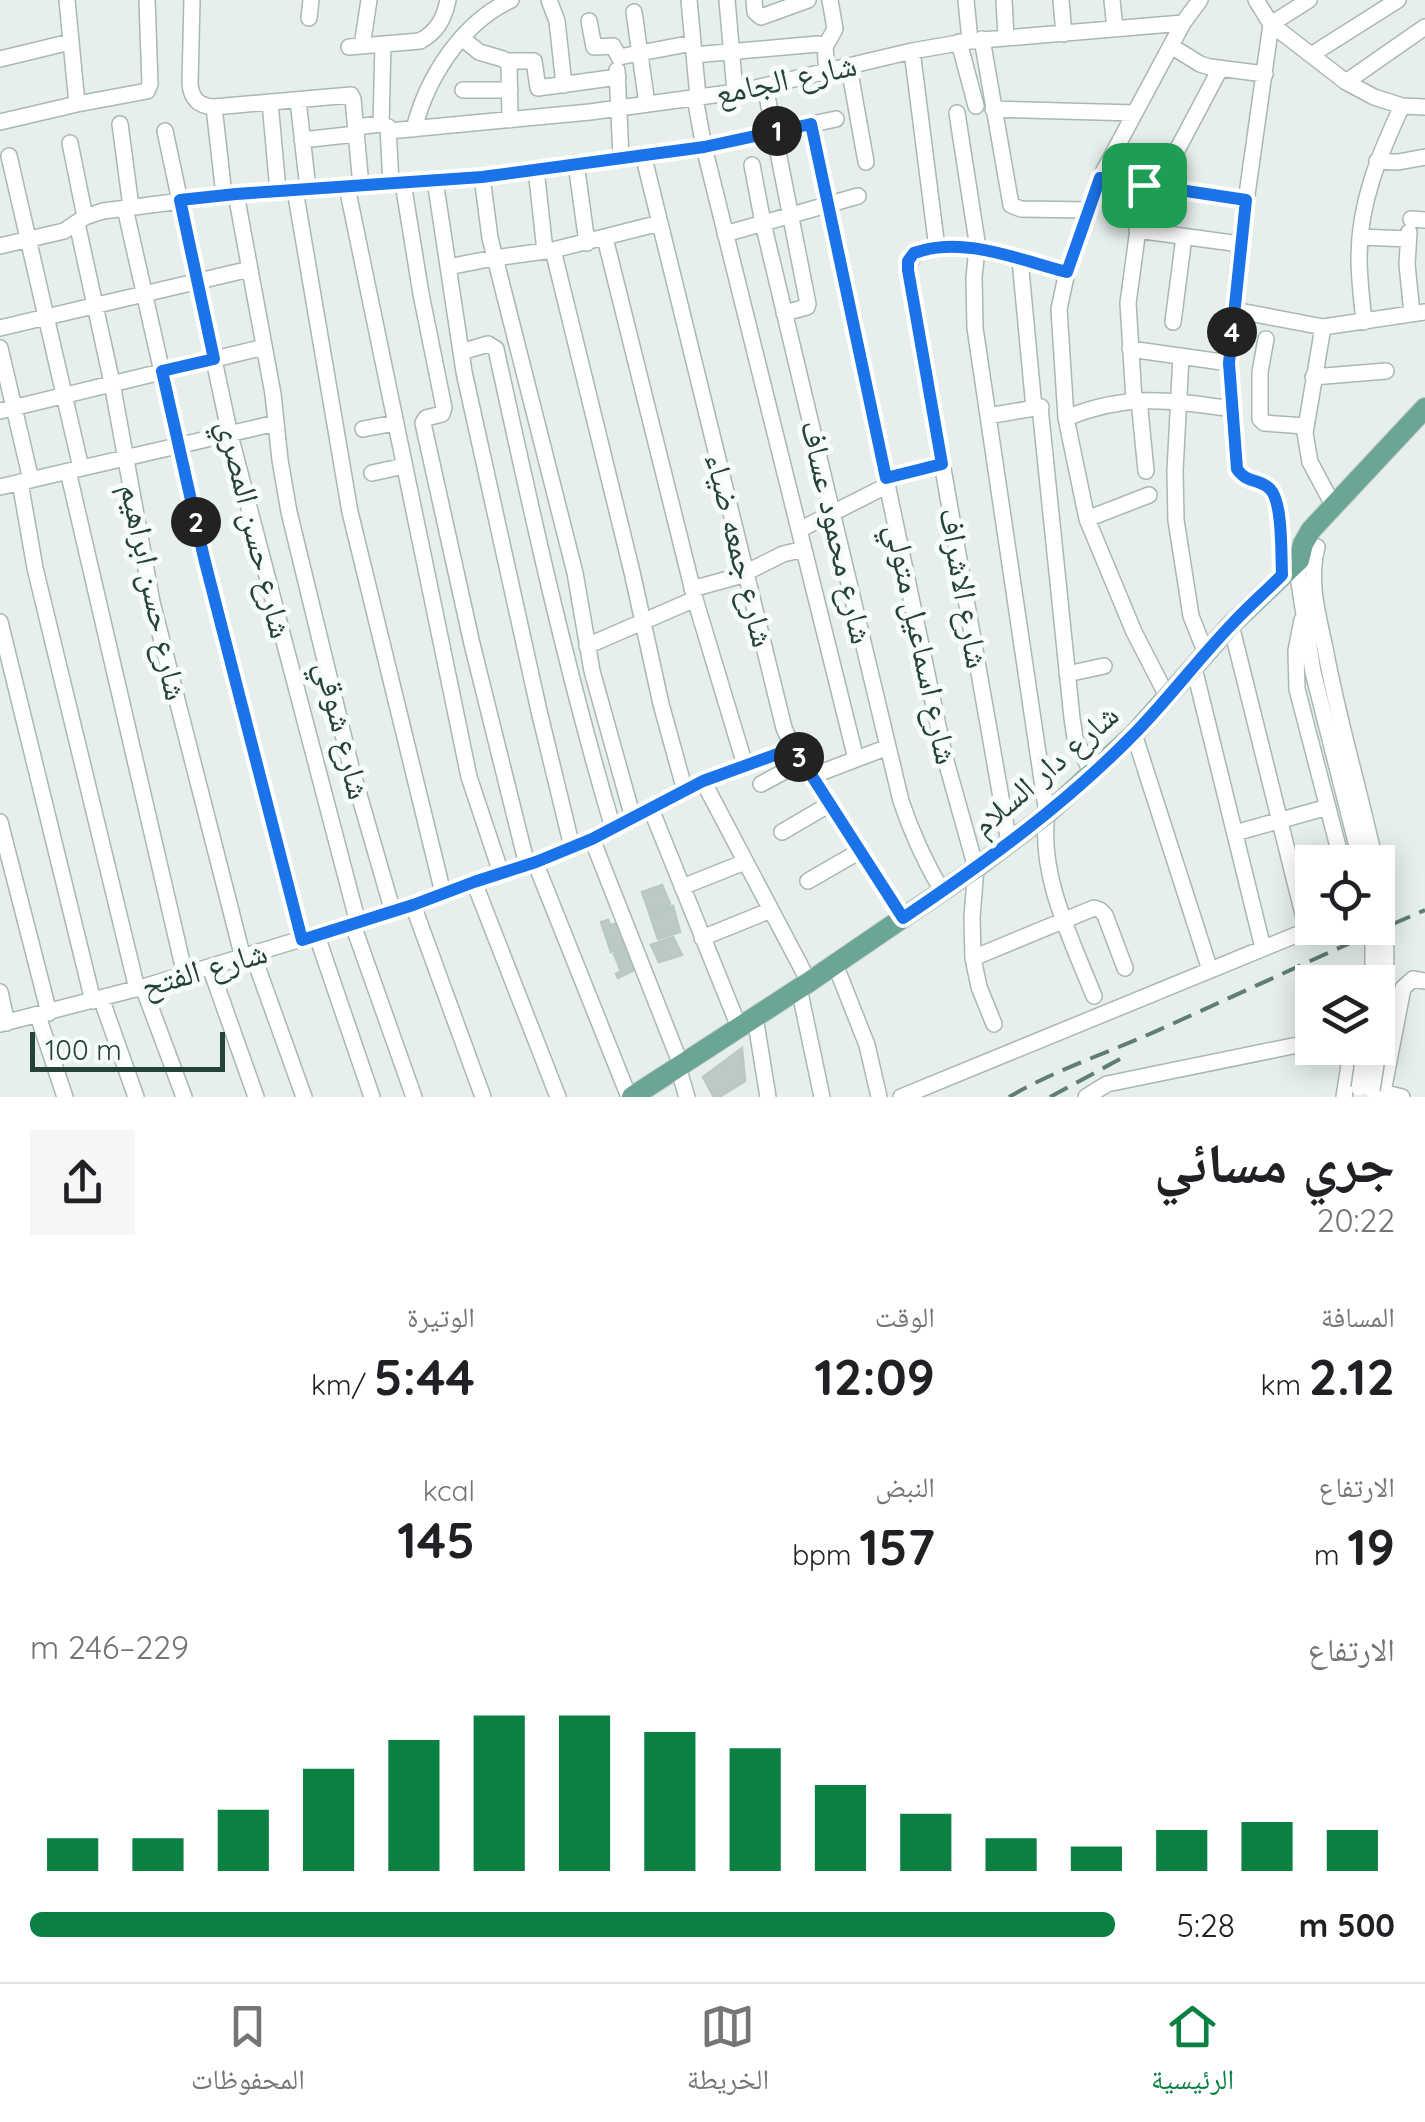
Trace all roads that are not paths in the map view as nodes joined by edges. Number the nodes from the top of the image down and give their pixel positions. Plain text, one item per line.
1 (68, 0) edge
2 (147, 0) edge
3 (192, 0) edge
4 (311, 0) edge
5 (368, 0) edge
6 (448, 0) edge
7 (511, 0) edge
8 (689, 0) edge
9 (727, 0) edge
10 (754, 0) edge
11 (808, 0) edge
12 (830, 0) edge
13 (966, 0) edge
14 (1004, 0) edge
15 (1061, 0) edge
16 (1112, 0) edge
17 (1200, 0) edge
18 (1256, 0) edge
19 (1310, 0) edge
20 (1398, 0) edge
21 (551, 5) edge
22 (536, 12) dead end
23 (634, 12) dead end
24 (309, 18) dead end
25 (589, 22) dead end
26 (1183, 23) junction
27 (1271, 24) junction
28 (440, 25) junction
29 (1114, 29) junction
30 (1424, 30) edge
31 (1064, 34) junction
32 (464, 36) junction
33 (1006, 37) junction
34 (970, 41) junction
35 (70, 42) junction
36 (383, 45) junction
37 (1171, 46) junction
38 (824, 47) junction
39 (693, 49) junction
40 (912, 51) junction
41 (731, 52) junction
42 (640, 54) junction
43 (1311, 55) junction
44 (617, 56) junction
45 (0, 59) edge
46 (506, 61) junction
47 (849, 67) junction
48 (1220, 69) junction
49 (826, 73) junction
50 (1265, 74) junction
51 (618, 78) junction
52 (1346, 82) junction
53 (564, 85) junction
54 (766, 86) junction
55 (464, 90) dead end
56 (510, 90) junction
57 (735, 92) junction
58 (696, 98) junction
59 (298, 100) junction
60 (270, 102) junction
61 (77, 104) junction
62 (647, 104) junction
63 (1402, 106) junction
64 (214, 107) junction
65 (1425, 107) edge
66 (619, 108) junction
67 (985, 108) junction
68 (957, 113) dead end
69 (1135, 113) junction
70 (836, 119) dead end
71 (510, 120) junction
72 (0, 122) edge
73 (120, 124) dead end
74 (811, 124) junction
75 (385, 127) junction
76 (414, 129) junction
77 (356, 130) junction
78 (166, 131) dead end
79 (774, 132) junction
80 (302, 140) junction
81 (70, 143) dead end
82 (704, 147) junction
83 (643, 154) junction
84 (9, 156) dead end
85 (621, 157) junction
86 (1425, 157) edge
87 (1377, 161) junction
88 (866, 162) dead end
89 (576, 164) junction
90 (752, 165) dead end
91 (536, 169) junction
92 (482, 177) junction
93 (1100, 178) junction
94 (436, 180) junction
95 (397, 183) junction
96 (354, 186) junction
97 (1150, 186) junction
98 (302, 190) junction
99 (278, 191) junction
100 (230, 194) junction
101 (858, 196) dead end
102 (180, 200) junction
103 (1246, 200) junction
104 (828, 204) junction
105 (128, 207) junction
106 (1088, 210) junction
107 (790, 215) junction
108 (81, 220) junction
109 (660, 223) junction
110 (763, 223) junction
111 (1413, 228) edge
112 (1137, 230) junction
113 (726, 234) junction
114 (1184, 237) junction
115 (1361, 237) junction
116 (605, 238) junction
117 (28, 239) junction
118 (587, 242) junction
119 (1240, 244) junction
120 (0, 246) edge
121 (937, 248) junction
122 (977, 248) junction
123 (549, 250) junction
124 (494, 258) junction
125 (1020, 260) junction
126 (448, 267) junction
127 (250, 268) junction
128 (1067, 272) junction
129 (197, 281) junction
130 (144, 294) junction
131 (96, 305) junction
132 (1234, 310) junction
133 (784, 313) junction
134 (1418, 313) edge
135 (46, 317) junction
136 (1173, 322) dead end
137 (1364, 322) junction
138 (1322, 327) junction
139 (0, 328) edge
140 (1266, 339) dead end
141 (264, 347) junction
142 (0, 348) edge
143 (1130, 349) junction
144 (460, 352) junction
145 (1181, 356) junction
146 (214, 359) junction
147 (1229, 363) junction
148 (1386, 370) dead end
149 (162, 371) junction
150 (1313, 377) junction
151 (112, 383) junction
152 (64, 395) junction
153 (1137, 400) junction
154 (1178, 401) junction
155 (1037, 408) junction
156 (1425, 408) edge
157 (7, 409) edge
158 (1232, 409) junction
159 (1065, 410) junction
160 (988, 416) junction
161 (276, 423) junction
162 (395, 423) junction
163 (1425, 424) edge
164 (1305, 426) junction
165 (363, 430) dead end
166 (230, 435) junction
167 (179, 446) junction
168 (126, 457) junction
169 (942, 464) junction
170 (404, 466) junction
171 (74, 469) junction
172 (1146, 472) dead end
173 (372, 473) dead end
174 (26, 481) junction
175 (887, 482) junction
176 (0, 487) edge
177 (1149, 495) dead end
178 (1333, 505) junction
179 (832, 514) junction
180 (1087, 519) junction
181 (799, 530) junction
182 (1317, 547) joint
183 (804, 549) junction
184 (1299, 560) junction
185 (746, 574) junction
186 (1282, 575) junction
187 (694, 594) junction
188 (1304, 611) junction
189 (643, 621) junction
190 (0, 622) edge
191 (1231, 625) junction
192 (587, 646) junction
193 (1200, 660) junction
194 (1104, 666) dead end
195 (1321, 671) junction
196 (1068, 674) junction
197 (1168, 698) junction
198 (1134, 734) junction
199 (888, 747) junction
200 (798, 755) junction
201 (856, 759) junction
202 (745, 765) junction
203 (1092, 774) junction
204 (812, 776) junction
205 (703, 781) junction
206 (761, 784) dead end
207 (685, 791) junction
208 (830, 804) junction
209 (1328, 807) junction
210 (650, 809) junction
211 (1047, 814) junction
212 (633, 818) junction
213 (1280, 820) junction
214 (0, 822) edge
215 (613, 828) junction
216 (782, 832) dead end
217 (1235, 833) junction
218 (592, 839) junction
219 (1009, 843) junction
220 (1338, 845) edge
221 (1358, 845) edge
222 (1370, 845) edge
223 (572, 847) junction
224 (860, 851) junction
225 (746, 862) junction
226 (531, 864) junction
227 (976, 868) junction
228 (500, 873) junction
229 (1295, 874) edge
230 (808, 881) dead end
231 (474, 882) junction
232 (682, 887) junction
233 (942, 892) junction
234 (443, 893) junction
235 (413, 905) junction
236 (770, 910) junction
237 (393, 912) junction
238 (903, 918) junction
239 (1064, 920) junction
240 (356, 924) junction
241 (1295, 935) edge
242 (310, 938) junction
243 (702, 938) junction
244 (1386, 945) edge
245 (1263, 948) junction
246 (248, 956) junction
247 (973, 958) junction
248 (835, 964) junction
249 (210, 968) junction
250 (1125, 968) dead end
251 (1210, 970) junction
252 (185, 975) junction
253 (1425, 981) edge
254 (804, 985) junction
255 (140, 988) junction
256 (0, 992) edge
257 (1094, 996) dead end
258 (97, 1000) junction
259 (44, 1014) junction
260 (747, 1022) junction
261 (4, 1024) edge
262 (994, 1024) dead end
263 (1295, 1045) edge
264 (1354, 1065) edge
265 (1366, 1065) edge
266 (680, 1066) junction
267 (1388, 1066) joint
268 (1367, 1094) edge
269 (65, 1097) edge
270 (136, 1097) edge
271 (184, 1097) edge
272 (256, 1097) edge
273 (304, 1097) edge
274 (372, 1097) edge
275 (414, 1097) edge
276 (483, 1097) edge
277 (558, 1097) edge
278 (631, 1097) edge
279 (687, 1097) edge
280 (768, 1097) edge
281 (822, 1097) edge
282 (879, 1097) edge
283 (901, 1097) edge
284 (1086, 1097) edge
285 (1402, 1097) edge

1 - 35 street
2 - 61 street
3 - 64 street
4 - 24 street
5 - 36 street
6 - 28 street
7 - 32 street
8 - 39 street
9 - 41 street
10 - 11 street
12 - 38 street
13 - 34 street
14 - 33 street
15 - 31 street
16 - 29 street
17 - 26 street
18 - 27 street
19 - 27 street
20 - 43 street
21 - 22 street
21 - 53 street
23 - 42 street
25 - 44 street
26 - 29 street, شارع الجامع
26 - 37 street
27 - 43 street
27 - 50 street
28 - 32 street
28 - 36 street
29 - 31 street, شارع الجامع
30 - 52 street
31 - 33 street, شارع الجامع
32 - 46 street
32 - 76 street
33 - 34 street, شارع الجامع
34 - 40 street, شارع الجامع
34 - 67 street
34 - 67 street
35 - 45 street
35 - 61 street
36 - 75 street
37 - 48 street
37 - 69 street
38 - 41 street
38 - 49 street
39 - 41 street
39 - 42 street
39 - 58 street
40 - 47 street, شارع الجامع
40 - 121 street
41 - 57 street
42 - 44 street
42 - 62 street
43 - 52 street
44 - 51 street
46 - 53 street
46 - 56 street
47 - 49 street, شارع الجامع
47 - 88 street
48 - 50 street
48 - 97 street
49 - 54 street, شارع الجامع
50 - 103 street
51 - 53 street
51 - 66 street
52 - 63 street
54 - 57 street, شارع الجامع
54 - 79 street
55 - 56 street
56 - 71 street
57 - 58 street, شارع الجامع
58 - 62 street, شارع الجامع
58 - 82 street
59 - 60 street
59 - 77 street
59 - 80 street
60 - 64 street
60 - 99 street
61 - 72 street
62 - 66 street, شارع الجامع
63 - 65 street
63 - 87 street
64 - 100 street, شارع شوقي
66 - 71 street, شارع الجامع
66 - 85 street
67 - 69 street
67 - 106 street
68 - 122 street
69 - 93 street
70 - 74 street
71 - 76 street, شارع الجامع
73 - 105 street
74 - 79 street
74 - 104 street, شارع اسماعيل متولي
75 - 76 street, شارع الجامع
75 - 77 street, شارع الجامع
75 - 95 street
77 - 80 street
77 - 96 street
78 - 102 street, شارع حسن المصري
79 - 82 street
79 - 107 street
80 - 98 street
81 - 108 street, شارع حسن ابراهيم
82 - 83 street
82 - 113 street
83 - 85 street
83 - 109 street, شارع جمعه ضياء
84 - 117 street
85 - 89 street
86 - 87 street
87 - 115 street
89 - 91 street
89 - 118 street
90 - 110 street, شارع محمود عساف
91 - 92 street
91 - 123 street
92 - 94 street
92 - 124 street
93 - 97 street
93 - 106 street
94 - 95 street
94 - 126 street
95 - 96 street
95 - 226 street
96 - 98 street
96 - 162 street
97 - 103 street
97 - 112 street
98 - 99 street
98 - 234 street
99 - 100 street
100 - 102 street
100 - 127 street, شارع شوقي
101 - 104 street
102 - 105 street
102 - 129 street, شارع حسن المصري
103 - 119 street
104 - 107 street
104 - 175 street, شارع اسماعيل متولي
105 - 108 street
105 - 130 street
106 - 128 street
107 - 110 street
107 - 133 street
108 - 117 street
108 - 131 street, شارع حسن ابراهيم
109 - 116 street
109 - 185 street, شارع جمعه ضياء
110 - 113 street
110 - 133 street, شارع محمود عساف
111 - 115 street
111 - 134 street
112 - 114 street
112 - 143 street
113 - 181 street
114 - 119 street
114 - 136 street
115 - 137 street
116 - 118 street
116 - 187 street
117 - 120 street
117 - 135 street
118 - 123 street
119 - 132 street
121 - 122 street
121 - 169 street, شارع الاشراف
122 - 125 street
122 - 160 street
123 - 124 street
123 - 189 street
124 - 126 street
124 - 192 street
125 - 128 street
125 - 155 street
126 - 144 street
127 - 129 street
127 - 141 street, شارع شوقي
128 - 159 street
129 - 130 street
129 - 146 street, شارع حسن المصري
130 - 131 street
130 - 149 street
131 - 135 street
131 - 151 street, شارع حسن ابراهيم
132 - 138 street
132 - 147 street
133 - 179 street, شارع محمود عساف
134 - 137 street
135 - 139 street
135 - 152 street
137 - 138 street
138 - 150 street
140 - 164 street
141 - 146 street
141 - 161 street, شارع شوقي
142 - 157 street
143 - 145 street
143 - 153 street
144 - 215 street
144 - 223 street
145 - 147 street
145 - 154 street
146 - 149 street
146 - 166 street, شارع حسن المصري
147 - 158 street
148 - 150 street
149 - 151 street
149 - 167 street
150 - 164 street
151 - 152 street
151 - 168 street, شارع حسن ابراهيم
152 - 157 street
152 - 171 street
153 - 154 street
153 - 159 street
153 - 172 street
154 - 158 street
154 - 193 street
155 - 159 street
155 - 160 street
155 - 196 street
156 - 178 main road, شارع دار السلام
157 - 174 street
158 - 186 street
159 - 180 street
160 - 211 street
161 - 166 street
161 - 237 street, شارع شوقي
162 - 165 street
162 - 170 street
163 - 182 main road
164 - 178 street
166 - 167 street
166 - 240 street, شارع حسن المصري
167 - 168 street
167 - 242 street
168 - 171 street
168 - 246 street, شارع حسن ابراهيم
169 - 175 street
169 - 219 street, شارع الاشراف
170 - 173 street
170 - 228 street
171 - 174 street
171 - 252 street
174 - 176 street
174 - 255 street
175 - 179 street
175 - 227 street, شارع اسماعيل متولي
177 - 180 street
178 - 184 main road, شارع دار السلام
179 - 181 street
179 - 199 street, شارع محمود عساف
180 - 197 street
181 - 183 street
182 - 195 street
183 - 185 street
183 - 201 street
184 - 186 main road, شارع دار السلام
184 - 188 street
185 - 187 street
185 - 200 street, شارع جمعه ضياء
186 - 191 main road, شارع دار السلام
187 - 189 street
187 - 202 street
188 - 195 street
188 - 209 street
189 - 192 street
189 - 207 street
190 - 258 street
191 - 193 main road, شارع دار السلام
191 - 213 street
192 - 212 street
193 - 197 main road, شارع دار السلام
193 - 217 street
194 - 196 street
195 - 221 street
195 - 222 street
196 - 203 street
197 - 198 main road, شارع دار السلام
198 - 203 main road, شارع دار السلام
198 - 251 street
199 - 201 street
199 - 233 street, شارع محمود عساف
200 - 202 street, شارع الفتح
200 - 204 street, شارع جمعه ضياء
200 - 206 street
201 - 204 street
202 - 205 street, شارع الفتح
203 - 211 main road, شارع دار السلام
204 - 208 street, شارع جمعه ضياء
205 - 207 street, شارع الفتح
205 - 225 street
207 - 210 street, شارع الفتح
208 - 216 street
208 - 224 street, شارع جمعه ضياء
209 - 213 street
209 - 220 street
210 - 212 street, شارع الفتح
210 - 232 street
211 - 219 main road, شارع دار السلام
211 - 239 street
212 - 215 street, شارع الفتح
213 - 217 street
213 - 229 street
214 - 259 street
215 - 218 street, شارع الفتح
217 - 245 street
218 - 223 street, شارع الفتح
218 - 266 street
219 - 227 main road, شارع دار السلام
223 - 226 street, شارع الفتح
224 - 230 street
224 - 238 street, شارع جمعه ضياء
225 - 232 street
225 - 236 street
226 - 228 street, شارع الفتح
226 - 278 street
227 - 233 main road, شارع دار السلام
227 - 247 street
228 - 231 street, شارع الفتح
231 - 234 street, شارع الفتح
231 - 277 street
232 - 243 street
233 - 238 main road, شارع دار السلام
234 - 235 street, شارع الفتح
235 - 237 street, شارع الفتح
235 - 276 street
236 - 243 street
236 - 254 street
237 - 240 street, شارع الفتح
238 - 248 main road, شارع دار السلام
239 - 247 street
239 - 250 street
239 - 257 street
240 - 242 street, شارع الفتح
240 - 275 street, شارع حسن المصري
241 - 245 street
242 - 246 street, شارع الفتح
242 - 274 street
243 - 260 street
244 - 268 street, bridge
245 - 251 street
246 - 249 street, شارع الفتح
246 - 273 street, شارع حسن ابراهيم
247 - 262 street
248 - 254 main road, شارع دار السلام
248 - 282 street
249 - 252 street, شارع الفتح
249 - 272 street
251 - 283 street
252 - 255 street, شارع الفتح
253 - 267 street
254 - 260 main road, شارع دار السلام
254 - 281 street
255 - 258 street, شارع الفتح
255 - 271 street
256 - 261 street
258 - 259 street, شارع الفتح
258 - 270 street
259 - 261 street, شارع الفتح
259 - 269 street
260 - 266 main road, شارع دار السلام
260 - 280 street
263 - 284 street
264 - 268 street
265 - 268 street, bridge
266 - 278 main road, شارع دار السلام
266 - 279 street
267 - 268 street
268 - 285 street

